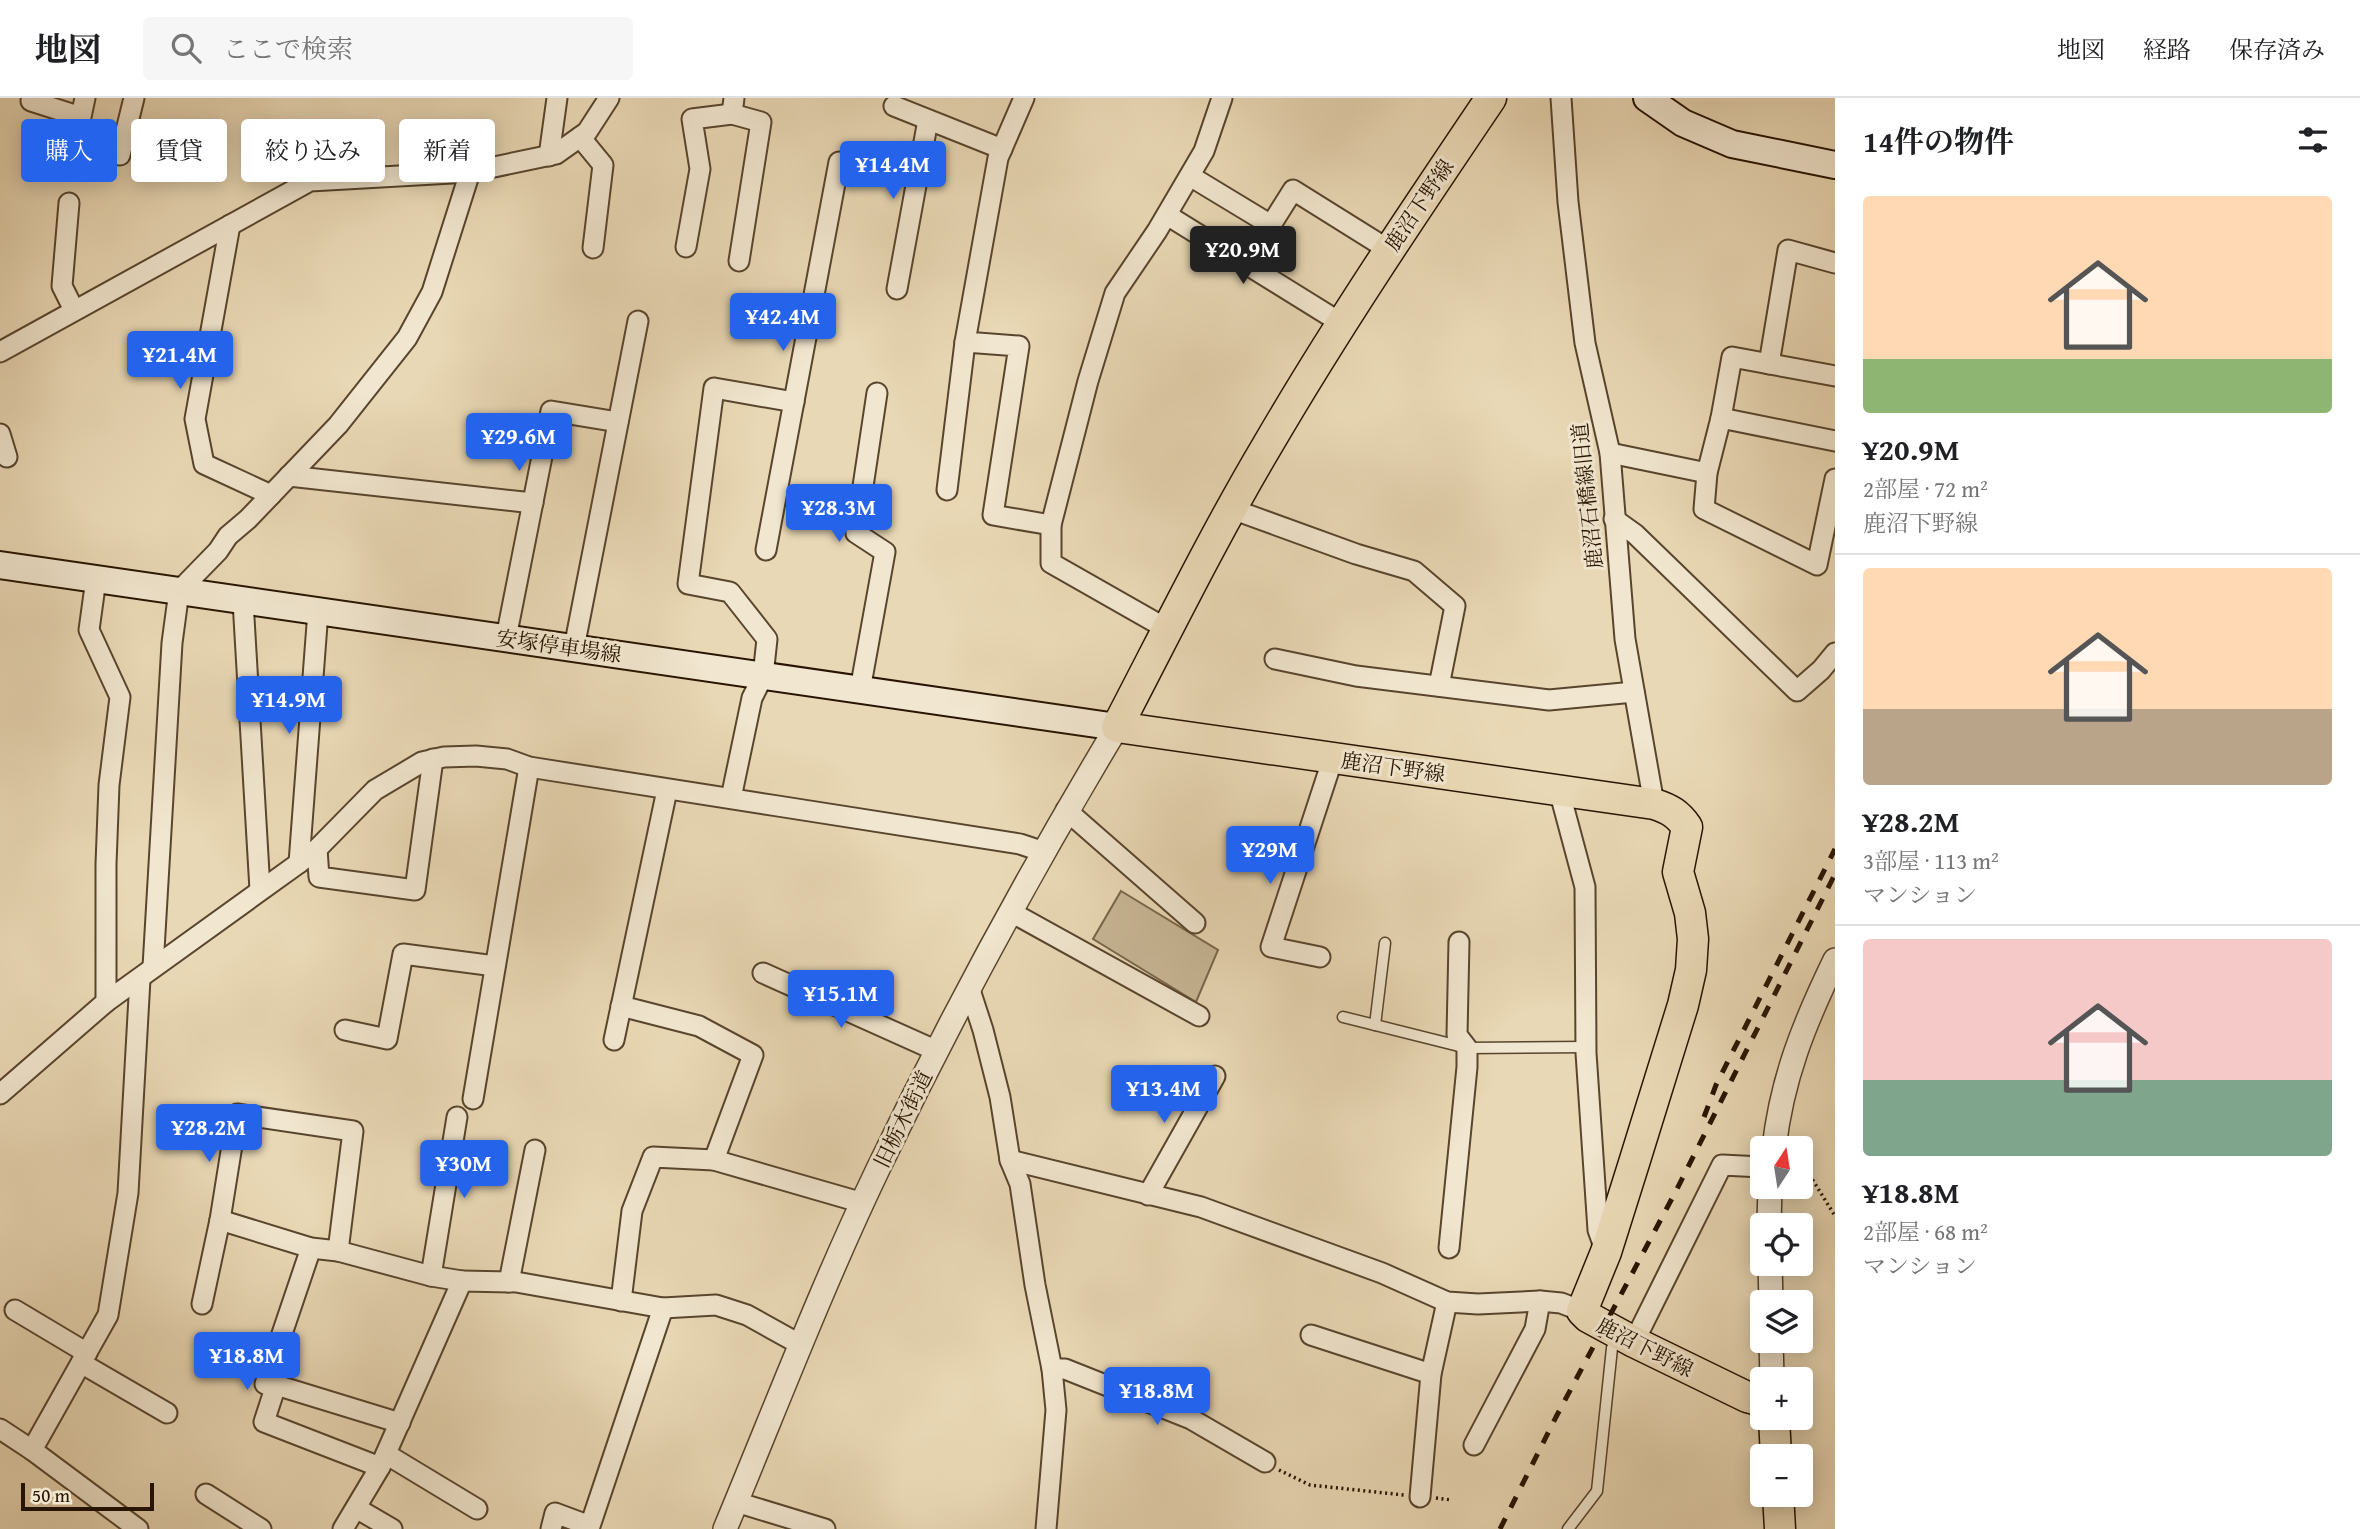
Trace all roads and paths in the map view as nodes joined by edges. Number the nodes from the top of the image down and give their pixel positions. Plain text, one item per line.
1 (85, 98) edge
2 (134, 98) edge
3 (556, 98) edge
4 (609, 98) edge
5 (1024, 98) edge
6 (1222, 98) edge
7 (1492, 98) edge
8 (1561, 98) edge
9 (1647, 98) edge
10 (31, 101) dead end
11 (733, 106) edge
12 (894, 106) dead end
13 (928, 120) junction
14 (580, 138) junction
15 (1002, 149) junction
16 (120, 155) dead end
17 (549, 156) junction
18 (839, 162) dead end
19 (1835, 165) edge
20 (495, 167) edge
21 (399, 176) edge
22 (1190, 176) junction
23 (467, 182) edge
24 (69, 203) dead end
25 (1167, 215) junction
26 (230, 225) junction
27 (686, 247) dead end
28 (593, 248) dead end
29 (1389, 250) junction
30 (739, 261) dead end
31 (1835, 263) edge
32 (897, 289) dead end
33 (74, 310) junction
34 (638, 321) dead end
35 (1340, 323) junction
36 (965, 342) junction
37 (0, 352) edge
38 (1769, 364) junction
39 (1835, 376) edge
40 (877, 393) dead end
41 (794, 402) junction
42 (1721, 418) junction
43 (618, 422) junction
44 (0, 434) edge
45 (1835, 441) edge
46 (1610, 453) junction
47 (8, 457) dead end
48 (1707, 473) junction
49 (289, 476) junction
50 (1835, 479) edge
51 (947, 490) dead end
52 (271, 495) junction
53 (533, 503) junction
54 (1232, 509) junction
55 (1614, 519) junction
56 (1051, 525) junction
57 (766, 550) dead end
58 (0, 565) edge
59 (96, 579) junction
60 (179, 591) junction
61 (243, 600) junction
62 (318, 611) junction
63 (1167, 629) junction
64 (506, 638) junction
65 (574, 648) junction
66 (1835, 653) edge
67 (1275, 659) dead end
68 (763, 676) junction
69 (1439, 686) junction
70 (860, 690) junction
71 (1634, 692) junction
72 (1117, 727) junction
73 (1333, 758) junction
74 (433, 759) junction
75 (529, 766) junction
76 (667, 790) junction
77 (1559, 790) junction
78 (731, 798) junction
79 (1654, 804) junction
80 (1066, 810) junction
81 (317, 849) junction
82 (1044, 852) junction
83 (299, 863) junction
84 (260, 890) junction
85 (1011, 912) junction
86 (1195, 923) dead end
87 (1459, 942) dead end
88 (1385, 943) dead end
89 (1320, 957) dead end
90 (1835, 960) edge
91 (495, 967) junction
92 (147, 973) junction
93 (763, 973) dead end
94 (969, 987) junction
95 (106, 1002) junction
96 (621, 1006) junction
97 (1199, 1016) dead end
98 (1343, 1017) dead end
99 (1375, 1025) junction
100 (345, 1030) dead end
101 (614, 1041) dead end
102 (1586, 1047) junction
103 (1466, 1048) junction
104 (937, 1051) junction
105 (1215, 1076) dead end
106 (0, 1094) edge
107 (473, 1099) dead end
108 (457, 1117) dead end
109 (1776, 1136) edge
110 (535, 1150) dead end
111 (715, 1160) junction
112 (1010, 1160) junction
113 (1750, 1166) edge
114 (1813, 1180) edge
115 (1147, 1195) junction
116 (863, 1203) junction
117 (1835, 1216) edge
118 (220, 1220) junction
119 (311, 1248) junction
120 (1450, 1248) dead end
121 (338, 1251) junction
122 (1605, 1252) junction
123 (431, 1276) junction
124 (462, 1281) junction
125 (509, 1282) junction
126 (621, 1301) junction
127 (1540, 1301) junction
128 (1447, 1302) junction
129 (202, 1304) dead end
130 (663, 1308) junction
131 (15, 1310) dead end
132 (1582, 1311) junction
133 (1311, 1335) dead end
134 (1627, 1339) junction
135 (801, 1345) junction
136 (84, 1358) junction
137 (1052, 1369) junction
138 (1431, 1374) junction
139 (276, 1385) junction
140 (1750, 1398) edge
141 (167, 1413) dead end
142 (400, 1423) junction
143 (0, 1429) edge
144 (1474, 1445) dead end
145 (32, 1450) junction
146 (383, 1461) junction
147 (1265, 1462) joint
148 (206, 1494) dead end
149 (1420, 1497) junction
150 (1452, 1500) dead end
151 (736, 1502) junction
152 (1779, 1507) edge
153 (356, 1508) junction
154 (477, 1509) dead end
155 (138, 1529) edge
156 (261, 1529) edge
157 (343, 1529) edge
158 (392, 1529) edge
159 (551, 1529) edge
160 (725, 1529) edge
161 (825, 1529) edge
162 (1046, 1529) edge
163 (1567, 1529) edge
164 (1780, 1529) edge

1 - 10 street
2 - 16 street
3 - 17 street
4 - 14 street
5 - 15 street
6 - 22 street
7 - 29 main road, 鹿沼下野線
8 - 46 street, 鹿沼石橋線旧道
9 - 19 main road
11 - 27 street
11 - 30 street
12 - 13 street
13 - 15 street
13 - 32 street
14 - 17 street
14 - 28 street
15 - 36 street
17 - 20 street
18 - 41 street
21 - 26 street
22 - 25 street
22 - 29 street
23 - 49 street
24 - 33 street
25 - 35 street
25 - 56 street
26 - 33 street
26 - 52 street
29 - 35 main road, 鹿沼下野線
31 - 38 street
33 - 37 street
34 - 43 street
35 - 54 main road, 鹿沼下野線
36 - 51 street
36 - 56 street
38 - 39 street
38 - 42 street
40 - 70 street
41 - 57 street
41 - 68 street
42 - 45 street
42 - 48 street
43 - 53 street
43 - 65 street
44 - 47 street
46 - 48 street
46 - 55 street, 鹿沼石橋線旧道
48 - 50 street
49 - 52 street
49 - 53 street
52 - 60 street
53 - 64 street
54 - 63 main road, 鹿沼下野線
54 - 69 street
55 - 66 street
55 - 71 street, 鹿沼石橋線旧道
56 - 63 street
58 - 59 main road, 安塚停車場線
59 - 60 main road, 安塚停車場線
59 - 95 street
60 - 61 main road, 安塚停車場線
60 - 92 street
61 - 62 main road, 安塚停車場線
61 - 84 street
62 - 64 main road, 安塚停車場線
62 - 83 street
63 - 72 main road, 鹿沼下野線
64 - 65 main road, 安塚停車場線
65 - 68 main road, 安塚停車場線
67 - 69 street
68 - 70 main road, 安塚停車場線
68 - 78 street
69 - 71 street
70 - 72 main road, 安塚停車場線
71 - 79 street, 鹿沼石橋線旧道
72 - 73 main road, 鹿沼下野線
72 - 80 street, 旧栃木街道
73 - 77 main road, 鹿沼下野線
73 - 89 street
74 - 75 street
74 - 81 street
74 - 81 street
75 - 76 street
75 - 91 street
76 - 78 street
76 - 96 street
77 - 79 main road, 鹿沼下野線
77 - 102 street
78 - 82 street
79 - 122 main road, 鹿沼下野線
80 - 82 street, 旧栃木街道
80 - 86 street
81 - 83 street
82 - 85 street, 旧栃木街道
83 - 84 street
84 - 92 street
85 - 94 street, 旧栃木街道
85 - 97 street
87 - 103 street
88 - 99 lane
90 - 109 street
91 - 100 street
91 - 107 street
92 - 95 street
92 - 136 street
93 - 104 street
94 - 104 street, 旧栃木街道
94 - 112 street
95 - 106 street
96 - 101 street
96 - 111 street
98 - 99 lane
99 - 103 lane
102 - 103 lane
102 - 122 street
103 - 120 street
104 - 116 street, 旧栃木街道
105 - 115 street
108 - 123 street
110 - 125 street
111 - 116 street
111 - 126 street
112 - 115 street
112 - 137 street
113 - 134 street
114 - 117 path
115 - 128 street
116 - 135 street, 旧栃木街道
118 - 119 street
118 - 121 street
118 - 129 street
119 - 121 street
119 - 139 street
121 - 123 street
122 - 132 main road, 鹿沼下野線
123 - 124 street
124 - 125 street
124 - 142 street
125 - 126 street
126 - 130 street
127 - 128 street
127 - 132 street
127 - 144 street
128 - 138 street
130 - 135 street
130 - 159 street
131 - 136 street
132 - 134 main road, 鹿沼下野線
133 - 138 street
134 - 140 main road, 鹿沼下野線
134 - 163 lane
135 - 151 street, 旧栃木街道
136 - 141 street
136 - 145 street
137 - 147 street
137 - 162 street
138 - 149 street
139 - 142 street
139 - 146 street
142 - 146 street
143 - 145 street
145 - 155 street
146 - 153 street
146 - 154 street
147 - 149 path
148 - 156 street
149 - 150 path
151 - 160 street, 旧栃木街道
151 - 161 street
152 - 164 main road
153 - 157 street
153 - 158 street

